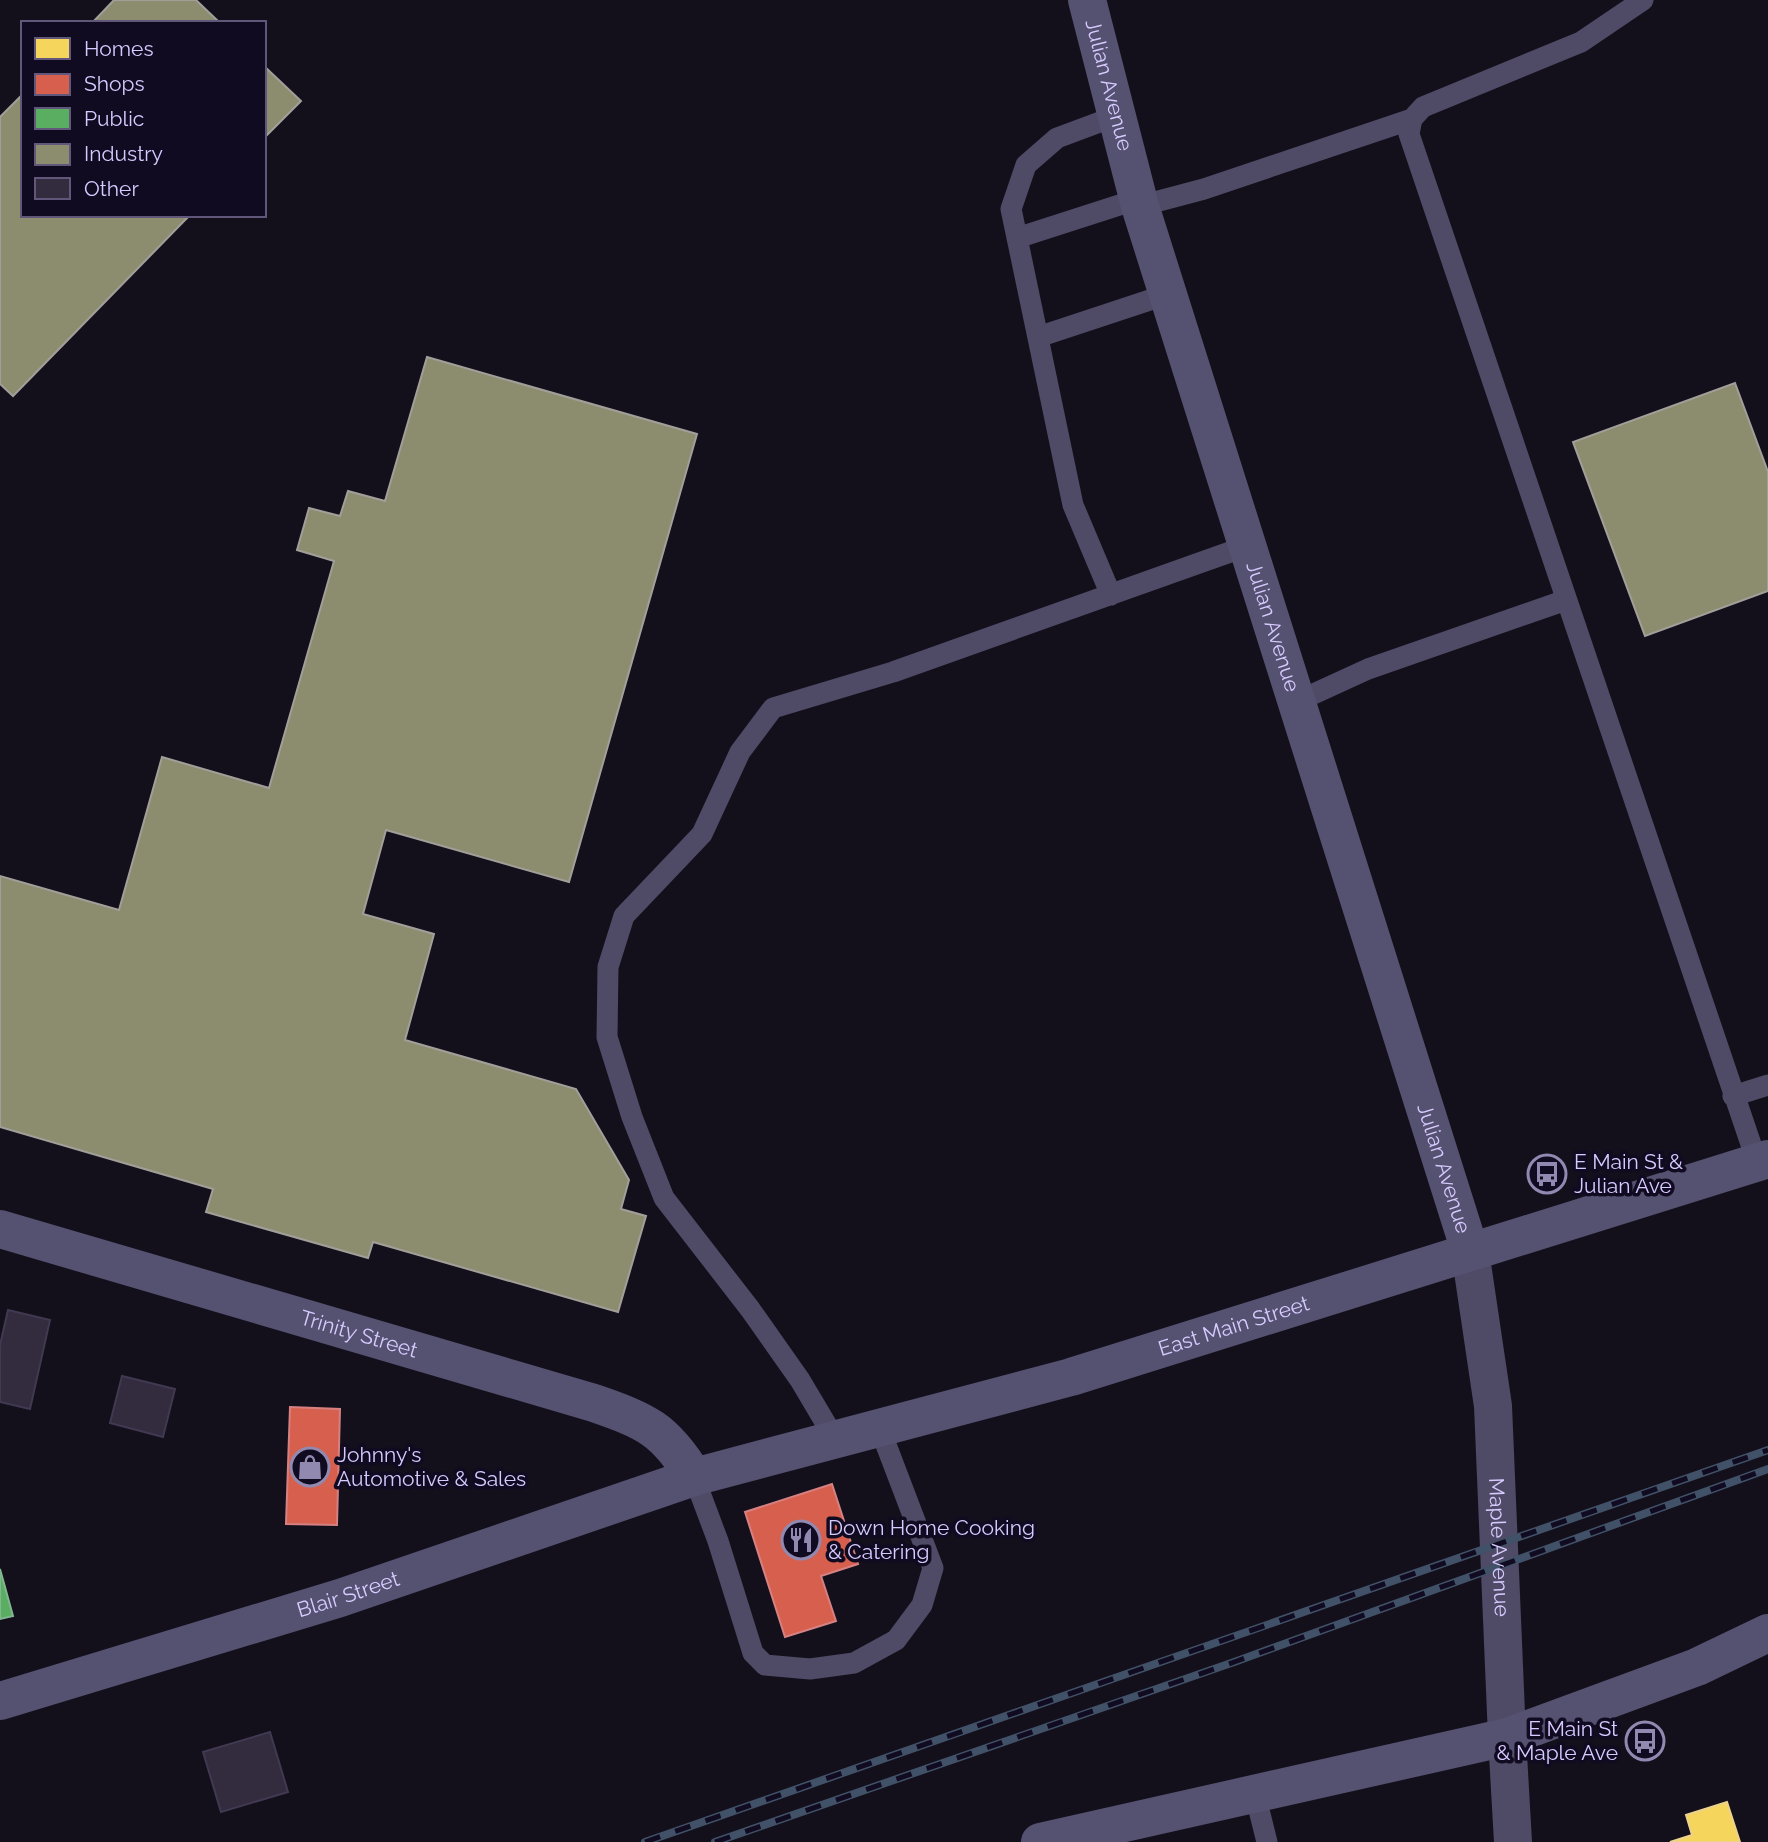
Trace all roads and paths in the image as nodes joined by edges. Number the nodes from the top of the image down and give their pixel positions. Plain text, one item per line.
1 (1087, 0) edge
2 (1643, 0) edge
3 (1116, 116) junction
4 (1412, 119) junction
5 (1139, 202) junction
6 (1017, 238) junction
7 (1168, 294) junction
8 (1038, 337) junction
9 (1247, 546) junction
10 (1111, 594) junction
11 (1566, 600) junction
12 (1296, 702) junction
13 (1768, 1085) edge
14 (1733, 1096) junction
15 (1763, 1161) edge
16 (0, 1229) edge
17 (1470, 1251) junction
18 (880, 1429) junction
19 (835, 1439) junction
20 (694, 1477) junction
21 (1768, 1633) edge
22 (0, 1701) edge
23 (1507, 1737) junction
24 (1255, 1794) junction
25 (1058, 1840) edge
26 (1267, 1842) edge
27 (1513, 1842) edge

1 - 3 street, Julian Avenue
2 - 4 lane
3 - 5 street, Julian Avenue
3 - 6 lane
4 - 5 lane
4 - 11 lane
5 - 6 lane
5 - 7 street, Julian Avenue
6 - 8 lane
7 - 8 lane
7 - 9 street, Julian Avenue
8 - 10 lane
9 - 10 lane
9 - 12 street, Julian Avenue
10 - 19 lane
11 - 12 lane
11 - 14 lane
12 - 17 street, Julian Avenue
13 - 14 lane
14 - 15 lane
15 - 17 street, East Main Street
16 - 20 street, Trinity Street
17 - 18 street, East Main Street
17 - 23 street, Maple Avenue
18 - 19 street, East Main Street
18 - 20 lane
19 - 20 street, East Main Street
20 - 22 street, Blair Street
21 - 23 street
23 - 24 street
23 - 27 street, Maple Avenue
24 - 25 street
24 - 26 lane

